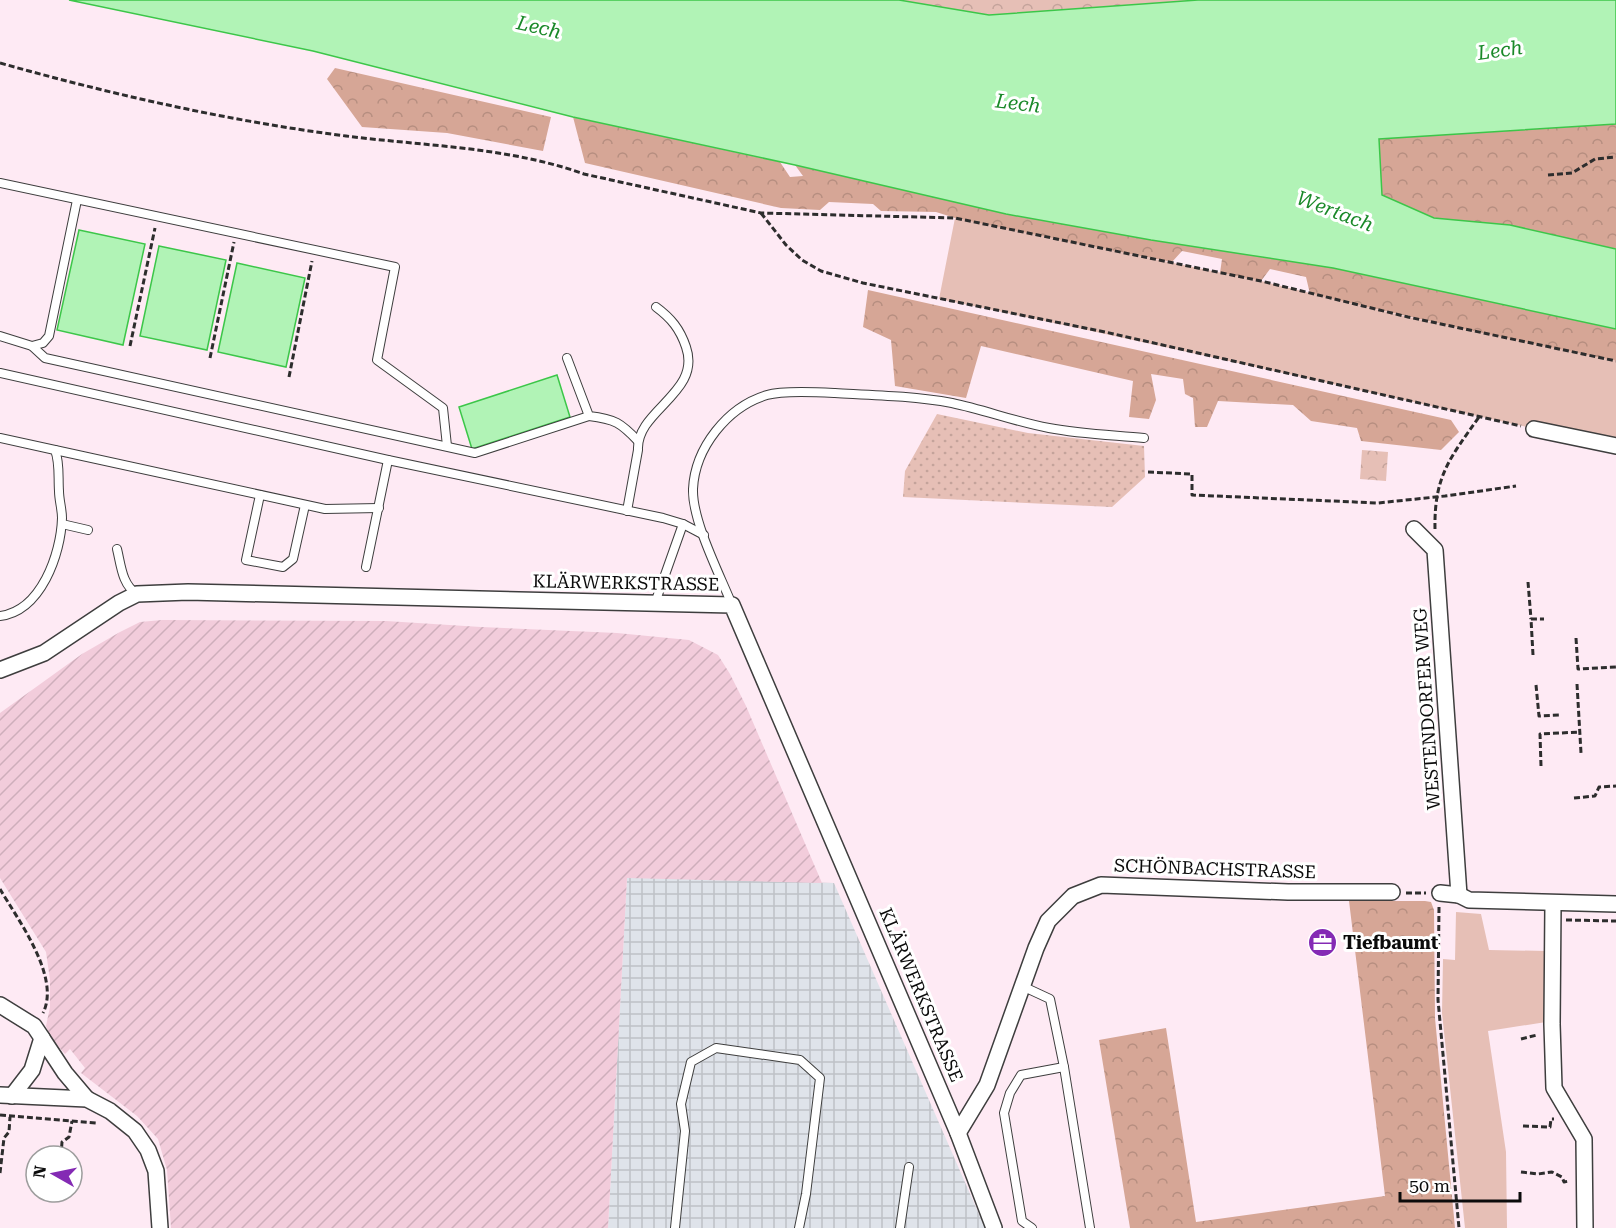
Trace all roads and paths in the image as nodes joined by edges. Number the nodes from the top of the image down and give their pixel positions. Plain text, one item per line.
1 (0, 63) edge
2 (1616, 157) edge
3 (1548, 175) dead end
4 (0, 183) edge
5 (77, 200) junction
6 (761, 213) junction
7 (157, 217) junction
8 (236, 234) junction
9 (314, 250) junction
10 (656, 307) dead end
11 (0, 336) edge
12 (32, 346) junction
13 (130, 346) dead end
14 (210, 358) dead end
15 (567, 358) dead end
16 (1616, 361) edge
17 (0, 373) edge
18 (289, 377) dead end
19 (589, 416) junction
20 (1479, 417) junction
21 (1534, 429) joint
22 (0, 438) edge
23 (1144, 438) dead end
24 (638, 441) junction
25 (447, 446) junction
26 (1616, 446) edge
27 (55, 450) junction
28 (388, 460) junction
29 (1148, 472) dead end
30 (1516, 486) dead end
31 (260, 495) junction
32 (1436, 497) junction
33 (305, 505) junction
34 (379, 508) junction
35 (627, 511) junction
36 (62, 524) junction
37 (683, 524) junction
38 (1414, 529) dead end
39 (88, 530) dead end
40 (704, 535) junction
41 (117, 549) dead end
42 (1436, 550) junction
43 (366, 567) dead end
44 (1528, 582) dead end
45 (137, 594) junction
46 (655, 603) junction
47 (732, 605) junction
48 (0, 616) edge
49 (1531, 619) junction
50 (1544, 619) dead end
51 (1576, 638) dead end
52 (1533, 655) dead end
53 (1616, 667) edge
54 (0, 670) edge
55 (1577, 684) dead end
56 (1536, 685) dead end
57 (1561, 715) dead end
58 (1580, 732) junction
59 (1581, 753) dead end
60 (1541, 766) dead end
61 (1616, 786) edge
62 (1574, 798) dead end
63 (0, 889) edge
64 (1392, 892) joint
65 (1440, 893) junction
66 (1459, 895) junction
67 (1553, 904) junction
68 (1616, 904) edge
69 (1552, 920) junction
70 (1616, 921) edge
71 (1022, 986) junction
72 (0, 1005) edge
73 (38, 1032) junction
74 (1065, 1067) junction
75 (6, 1096) edge
76 (87, 1099) junction
77 (0, 1115) edge
78 (10, 1116) junction
79 (117, 1118) junction
80 (1572, 1118) junction
81 (72, 1121) junction
82 (1523, 1126) dead end
83 (958, 1133) junction
84 (62, 1144) edge
85 (909, 1167) dead end
86 (1521, 1172) dead end
87 (0, 1173) edge
88 (1584, 1181) junction
89 (160, 1228) edge
90 (675, 1228) edge
91 (799, 1228) edge
92 (900, 1228) edge
93 (994, 1228) edge
94 (1032, 1228) edge
95 (1090, 1228) edge
96 (1459, 1228) edge
97 (1585, 1228) edge

1 - 6 path
2 - 3 path
4 - 5 lane
5 - 7 lane
5 - 12 lane
6 - 16 path
6 - 20 path
7 - 8 lane
7 - 13 path
8 - 9 lane
8 - 14 path
9 - 18 path
9 - 25 lane
10 - 24 lane
11 - 12 lane
12 - 25 lane
15 - 19 lane
17 - 28 lane
19 - 24 lane
19 - 25 lane
20 - 21 path
20 - 32 path
21 - 26 street
22 - 27 lane
23 - 40 lane
24 - 35 lane
27 - 31 lane
27 - 36 lane
28 - 34 lane
28 - 35 lane
29 - 32 path
30 - 32 path
31 - 33 lane
31 - 33 lane
32 - 42 path
33 - 34 lane
34 - 43 lane
35 - 37 lane
36 - 39 lane
36 - 48 lane
37 - 40 lane
37 - 46 lane
38 - 42 street
40 - 47 lane
41 - 45 lane
42 - 66 street, WESTENDORFER WEG
44 - 49 path
45 - 46 street, KLÄRWERKSTRASSE
45 - 54 street, KLÄRWERKSTRASSE
46 - 47 street, KLÄRWERKSTRASSE
47 - 83 street, KLÄRWERKSTRASSE
49 - 50 path
49 - 52 path
51 - 53 path
55 - 58 path
56 - 57 path
58 - 59 path
58 - 60 path
61 - 62 path
63 - 73 path
64 - 65 path
64 - 71 street, SCHÖNBACHSTRASSE
65 - 66 street
65 - 96 path
66 - 67 street
67 - 68 street
67 - 69 street
69 - 70 path
69 - 80 street
71 - 74 lane
71 - 83 street, SCHÖNBACHSTRASSE
72 - 73 street
73 - 75 street
73 - 76 street
74 - 94 lane
74 - 95 lane
75 - 76 street
76 - 79 street
77 - 78 path
78 - 81 path
78 - 87 path
79 - 81 path
79 - 89 street
80 - 82 path
80 - 88 street
81 - 84 path
83 - 93 street
85 - 92 lane
86 - 88 path
88 - 97 street
90 - 91 lane

